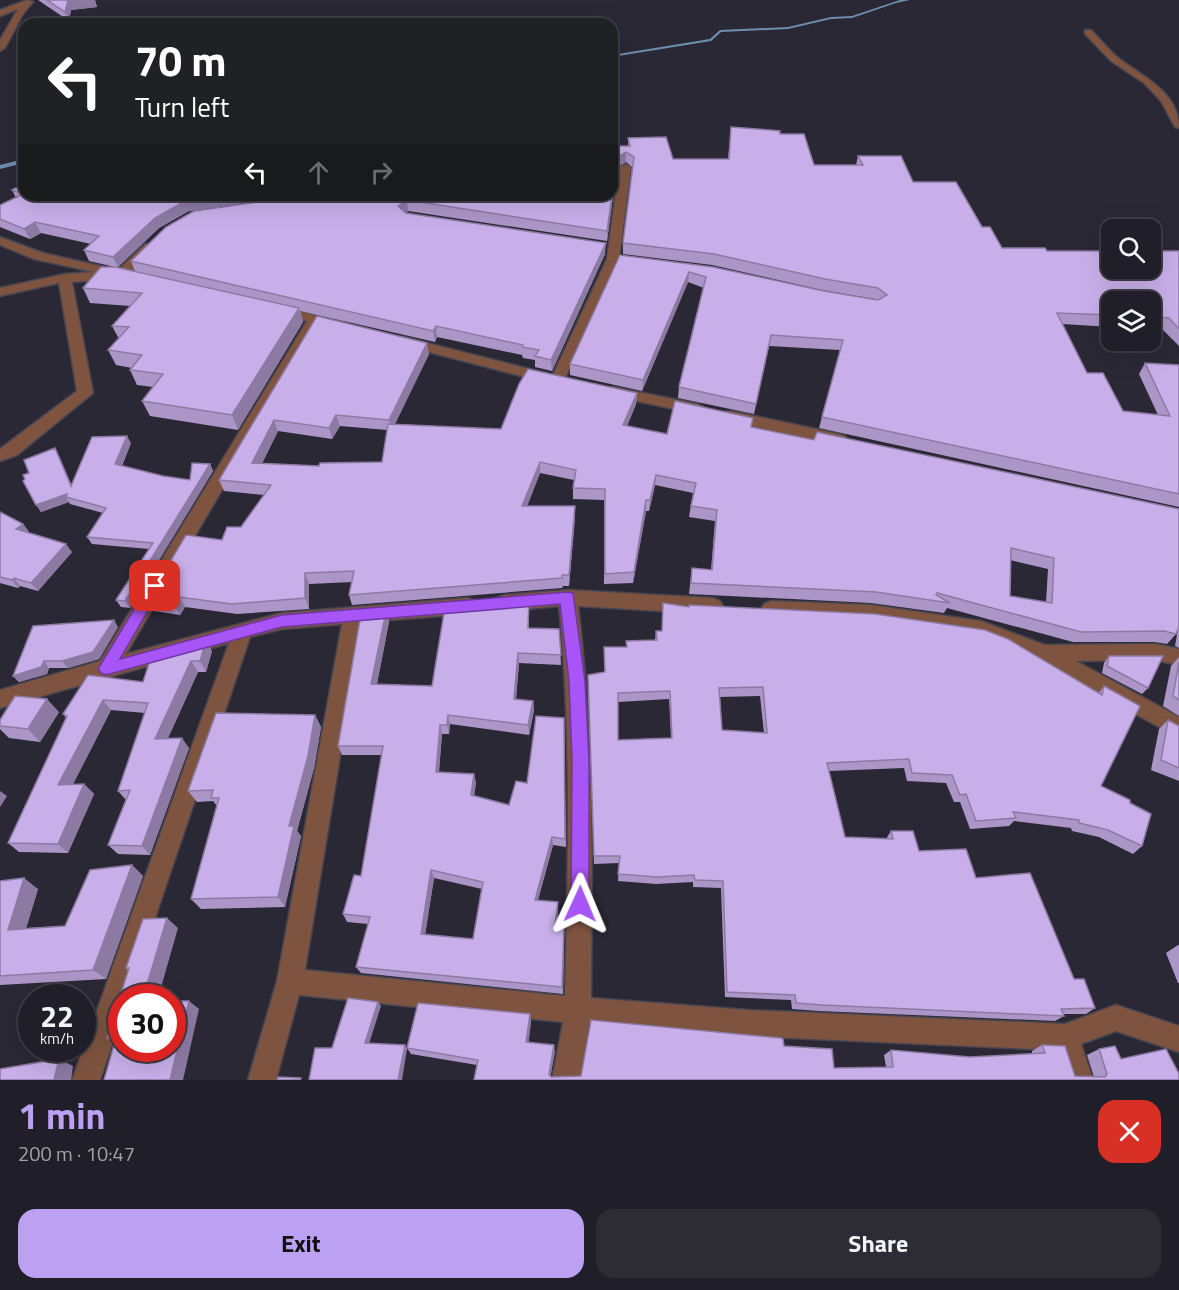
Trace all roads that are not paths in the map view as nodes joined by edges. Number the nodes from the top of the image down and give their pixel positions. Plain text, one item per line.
1 (31, 1) edge
2 (0, 13) edge
3 (1088, 32) dead end
4 (0, 48) edge
5 (1179, 125) edge
6 (625, 167) dead end
7 (158, 240) edge
8 (0, 241) edge
9 (126, 276) junction
10 (65, 278) junction
11 (0, 292) edge
12 (269, 308) edge
13 (315, 319) junction
14 (349, 327) edge
15 (384, 336) edge
16 (603, 390) edge
17 (856, 444) edge
18 (0, 455) edge
19 (568, 597) junction
20 (728, 607) edge
21 (752, 608) edge
22 (352, 617) junction
23 (243, 630) junction
24 (1043, 653) junction
25 (1179, 657) edge
26 (106, 669) junction
27 (0, 699) edge
28 (1179, 728) edge
29 (290, 981) junction
30 (578, 1010) junction
31 (1065, 1037) junction
32 (1179, 1039) edge
33 (86, 1080) edge
34 (262, 1080) edge
35 (566, 1080) edge
36 (1079, 1080) edge

1 - 2 street
1 - 4 street
3 - 5 street
6 - 15 street
7 - 9 street
8 - 9 street
9 - 10 street
10 - 11 street
10 - 18 street
12 - 13 street
13 - 14 street
13 - 26 street
16 - 17 street
19 - 20 street
19 - 22 street
19 - 30 street
21 - 24 street
22 - 23 street
22 - 29 street
23 - 26 street
23 - 33 street
24 - 25 street
24 - 28 street
26 - 27 street
29 - 30 street
29 - 34 street
30 - 31 street
30 - 35 street
31 - 32 street
31 - 36 street

